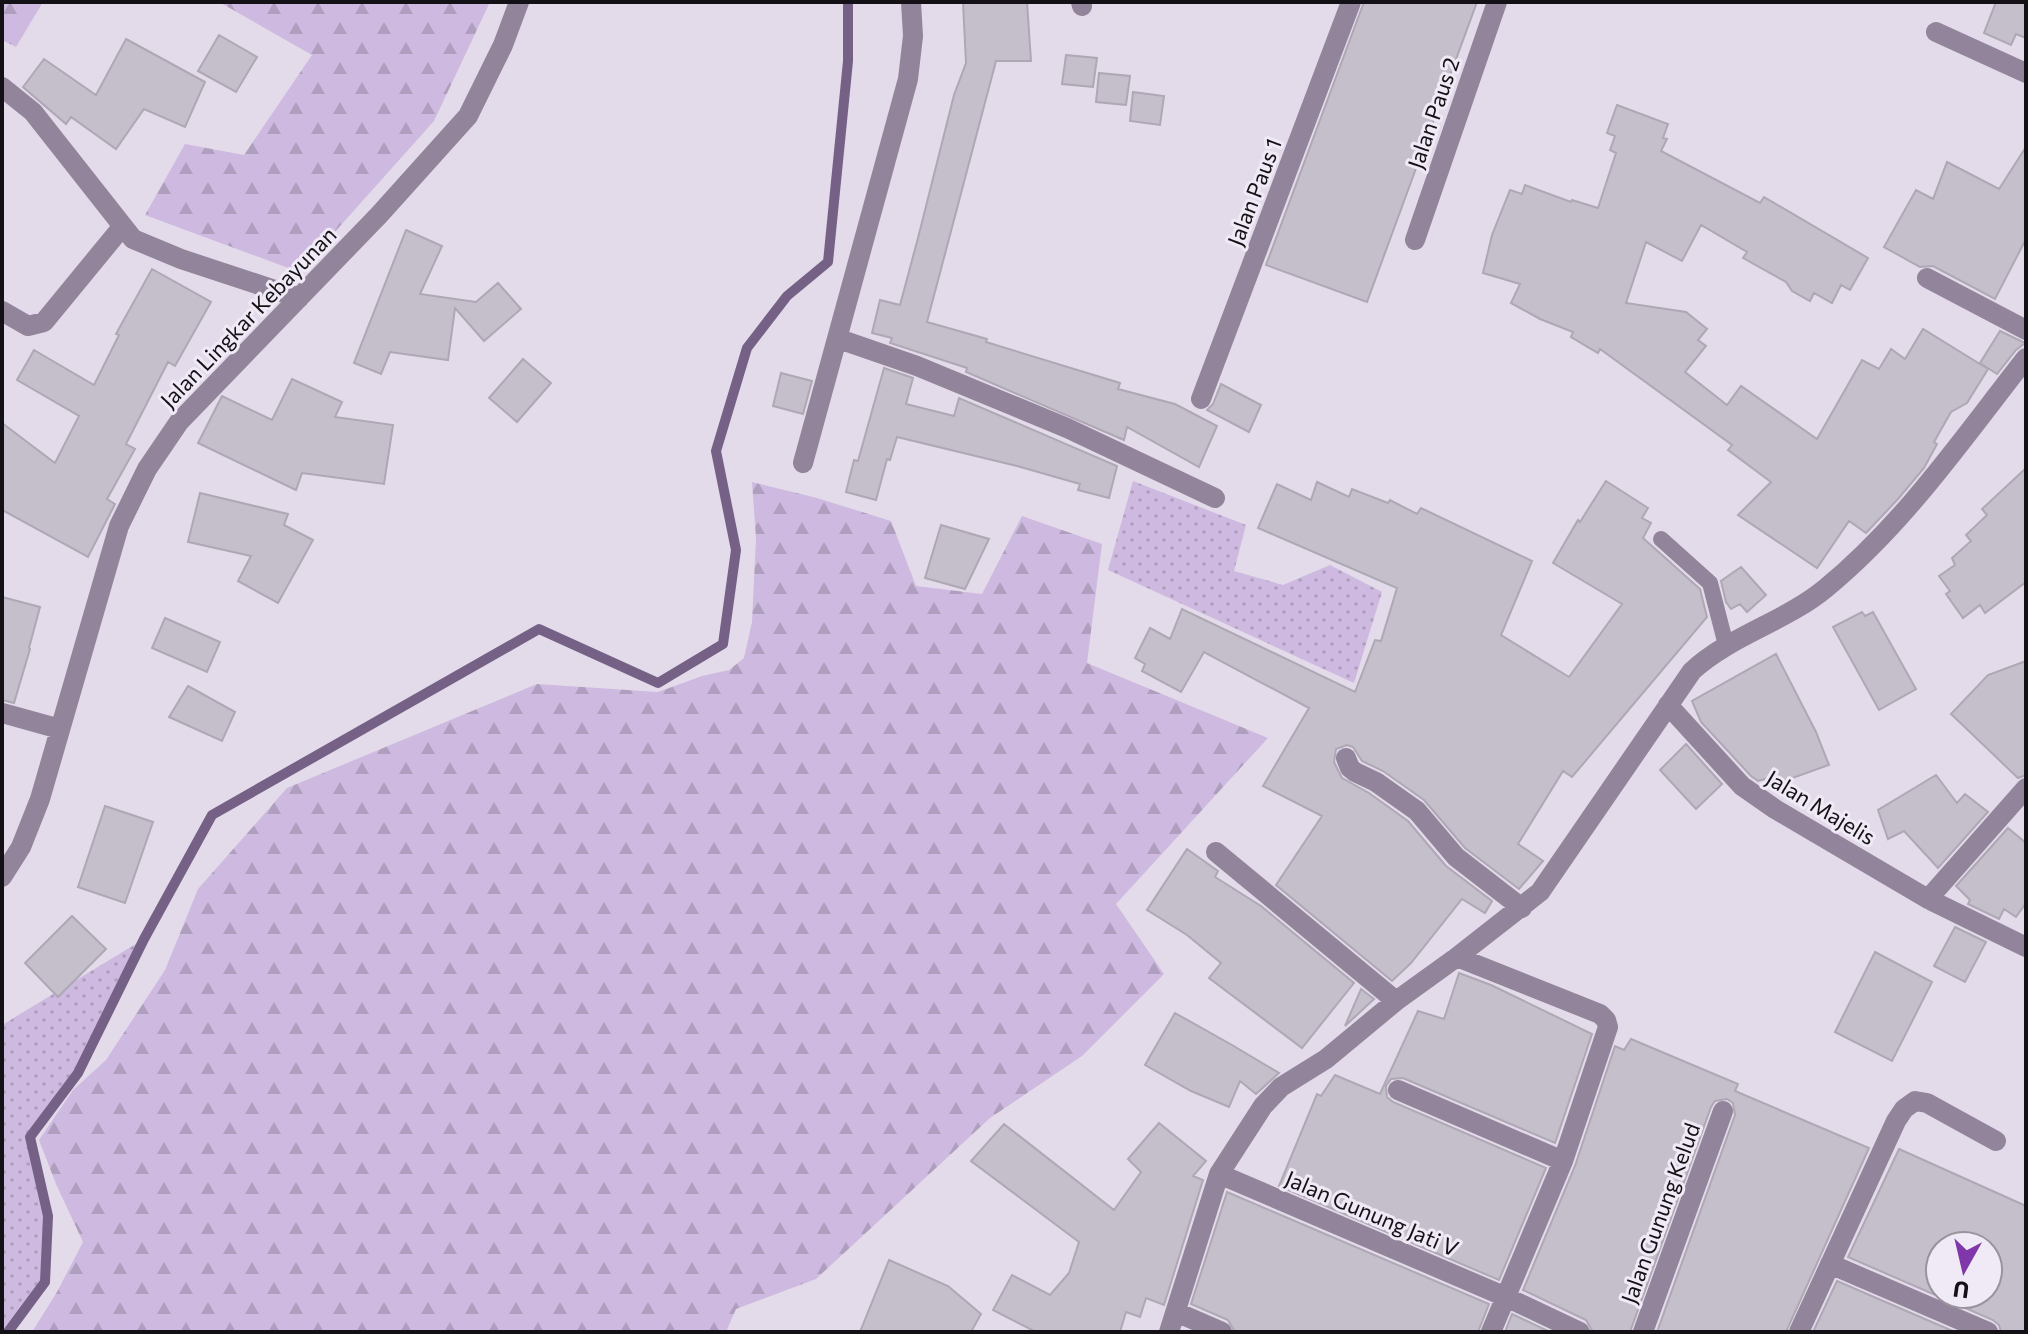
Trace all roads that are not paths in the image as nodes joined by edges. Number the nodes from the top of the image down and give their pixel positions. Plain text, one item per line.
1 (519, 2) edge
2 (911, 2) edge
3 (1351, 2) edge
4 (1497, 2) edge
5 (1936, 32) dead end
6 (2026, 73) edge
7 (2, 87) edge
8 (122, 227) junction
9 (1415, 240) dead end
10 (1927, 278) dead end
11 (299, 298) junction
12 (2, 311) edge
13 (2026, 330) edge
14 (839, 339) junction
15 (2026, 358) edge
16 (1201, 399) dead end
17 (803, 463) dead end
18 (1215, 498) dead end
19 (1661, 539) dead end
20 (1726, 645) junction
21 (1668, 705) junction
22 (2, 713) edge
23 (60, 729) junction
24 (1346, 758) dead end
25 (2026, 788) edge
26 (1216, 852) dead end
27 (2, 877) edge
28 (1928, 899) junction
29 (1522, 908) junction
30 (2026, 947) edge
31 (1457, 957) junction
32 (1396, 1001) junction
33 (1398, 1090) dead end
34 (1723, 1111) dead end
35 (1996, 1141) dead end
36 (1563, 1161) junction
37 (1219, 1174) junction
38 (1830, 1264) junction
39 (1506, 1297) junction
40 (1176, 1312) junction
41 (1169, 1332) edge
42 (1222, 1332) edge
43 (1491, 1332) edge
44 (1580, 1332) edge
45 (1643, 1332) edge
46 (1799, 1332) edge
47 (1988, 1332) edge

1 - 11 street, Jalan Lingkar Kebayunan
2 - 14 street
3 - 16 street, Jalan Paus 1
4 - 9 street, Jalan Paus 2
5 - 6 street
7 - 8 street
8 - 11 street
8 - 12 street
10 - 13 street
11 - 23 street, Jalan Lingkar Kebayunan
14 - 17 street
14 - 18 street
15 - 20 street
19 - 20 lane
20 - 21 street
21 - 28 street, Jalan Majelis
21 - 29 street
22 - 23 street
23 - 27 street, Jalan Lingkar Kebayunan
24 - 29 street
25 - 28 street
26 - 32 street
28 - 30 street, Jalan Majelis
29 - 31 street
31 - 32 street
31 - 36 street
32 - 37 street
33 - 36 street
34 - 45 street, Jalan Gunung Kelud
35 - 38 street
36 - 39 street
37 - 39 street, Jalan Gunung Jati V
37 - 40 street
38 - 46 street
38 - 47 street
39 - 43 street
39 - 44 street, Jalan Gunung Jati V
40 - 41 street
40 - 42 street

